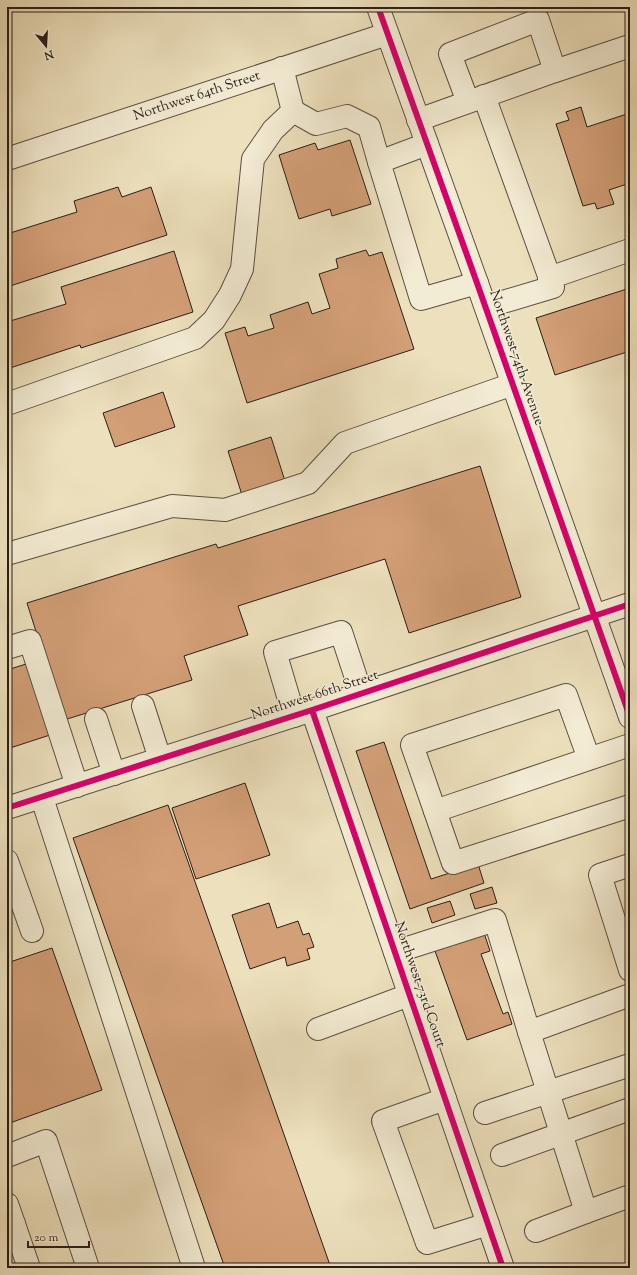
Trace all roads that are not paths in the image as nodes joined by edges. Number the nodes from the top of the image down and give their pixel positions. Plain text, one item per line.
1 (378, 7) edge
2 (387, 34) junction
3 (630, 46) edge
4 (282, 68) junction
5 (555, 70) junction
6 (476, 99) junction
7 (293, 111) junction
8 (418, 120) junction
9 (427, 144) junction
10 (7, 159) edge
11 (379, 162) junction
12 (630, 250) edge
13 (549, 278) junction
14 (477, 283) junction
15 (486, 307) junction
16 (513, 384) junction
17 (7, 404) edge
18 (7, 554) edge
19 (630, 604) edge
20 (594, 615) junction
21 (7, 648) edge
22 (361, 694) junction
23 (142, 706) dead end
24 (303, 713) junction
25 (630, 717) edge
26 (96, 719) dead end
27 (630, 745) edge
28 (160, 759) junction
29 (589, 759) junction
30 (114, 774) junction
31 (77, 786) junction
32 (42, 798) junction
33 (630, 806) edge
34 (7, 808) edge
35 (435, 811) junction
36 (7, 861) edge
37 (630, 865) edge
38 (11, 889) edge
39 (32, 931) dead end
40 (395, 952) junction
41 (630, 970) edge
42 (409, 995) junction
43 (630, 995) edge
44 (318, 1029) dead end
45 (529, 1032) junction
46 (630, 1066) edge
47 (548, 1092) junction
48 (445, 1099) junction
49 (630, 1109) edge
50 (485, 1113) dead end
51 (561, 1134) junction
52 (502, 1155) dead end
53 (7, 1156) edge
54 (630, 1196) edge
55 (586, 1212) junction
56 (9, 1218) edge
57 (488, 1224) junction
58 (536, 1231) dead end
59 (29, 1268) edge
60 (88, 1268) edge
61 (194, 1268) edge
62 (503, 1268) edge

1 - 2 street, Northwest 74th Avenue
2 - 4 street, Northwest 64th Street
2 - 8 street, Northwest 74th Avenue
3 - 5 street
4 - 7 street
4 - 10 street, Northwest 64th Street
5 - 6 street
5 - 6 street
6 - 8 street
6 - 13 street
7 - 11 street
7 - 17 street
8 - 9 street, Northwest 74th Avenue
9 - 11 street
9 - 14 street, Northwest 74th Avenue
11 - 14 street
12 - 13 street
13 - 15 street
14 - 15 street, Northwest 74th Avenue
15 - 16 street, Northwest 74th Avenue
16 - 18 street
16 - 20 street, Northwest 74th Avenue
19 - 20 street, Northwest 66th Street
20 - 22 street, Northwest 66th Street
20 - 25 street, Northwest 74th Avenue
21 - 31 street
22 - 24 street, Northwest 66th Street
22 - 24 street, Northwest 73rd Court
23 - 28 street
24 - 28 street, Northwest 66th Street
24 - 40 street, Northwest 73rd Court
26 - 30 street
27 - 29 street
28 - 30 street, Northwest 66th Street
29 - 35 street
29 - 35 street
30 - 31 street, Northwest 66th Street
31 - 32 street, Northwest 66th Street
32 - 34 street, Northwest 66th Street
32 - 61 street
33 - 35 street
36 - 38 street
37 - 41 street
38 - 39 street
40 - 42 street, Northwest 73rd Court
40 - 45 street
42 - 44 street
42 - 48 street, Northwest 73rd Court
43 - 45 street
45 - 47 street
46 - 47 street
47 - 50 street
47 - 51 street
48 - 57 street, Northwest 73rd Court
48 - 57 street
49 - 51 street
51 - 52 street
51 - 55 street
53 - 60 street
54 - 55 street
55 - 58 street
56 - 59 street
57 - 62 street, Northwest 73rd Court

